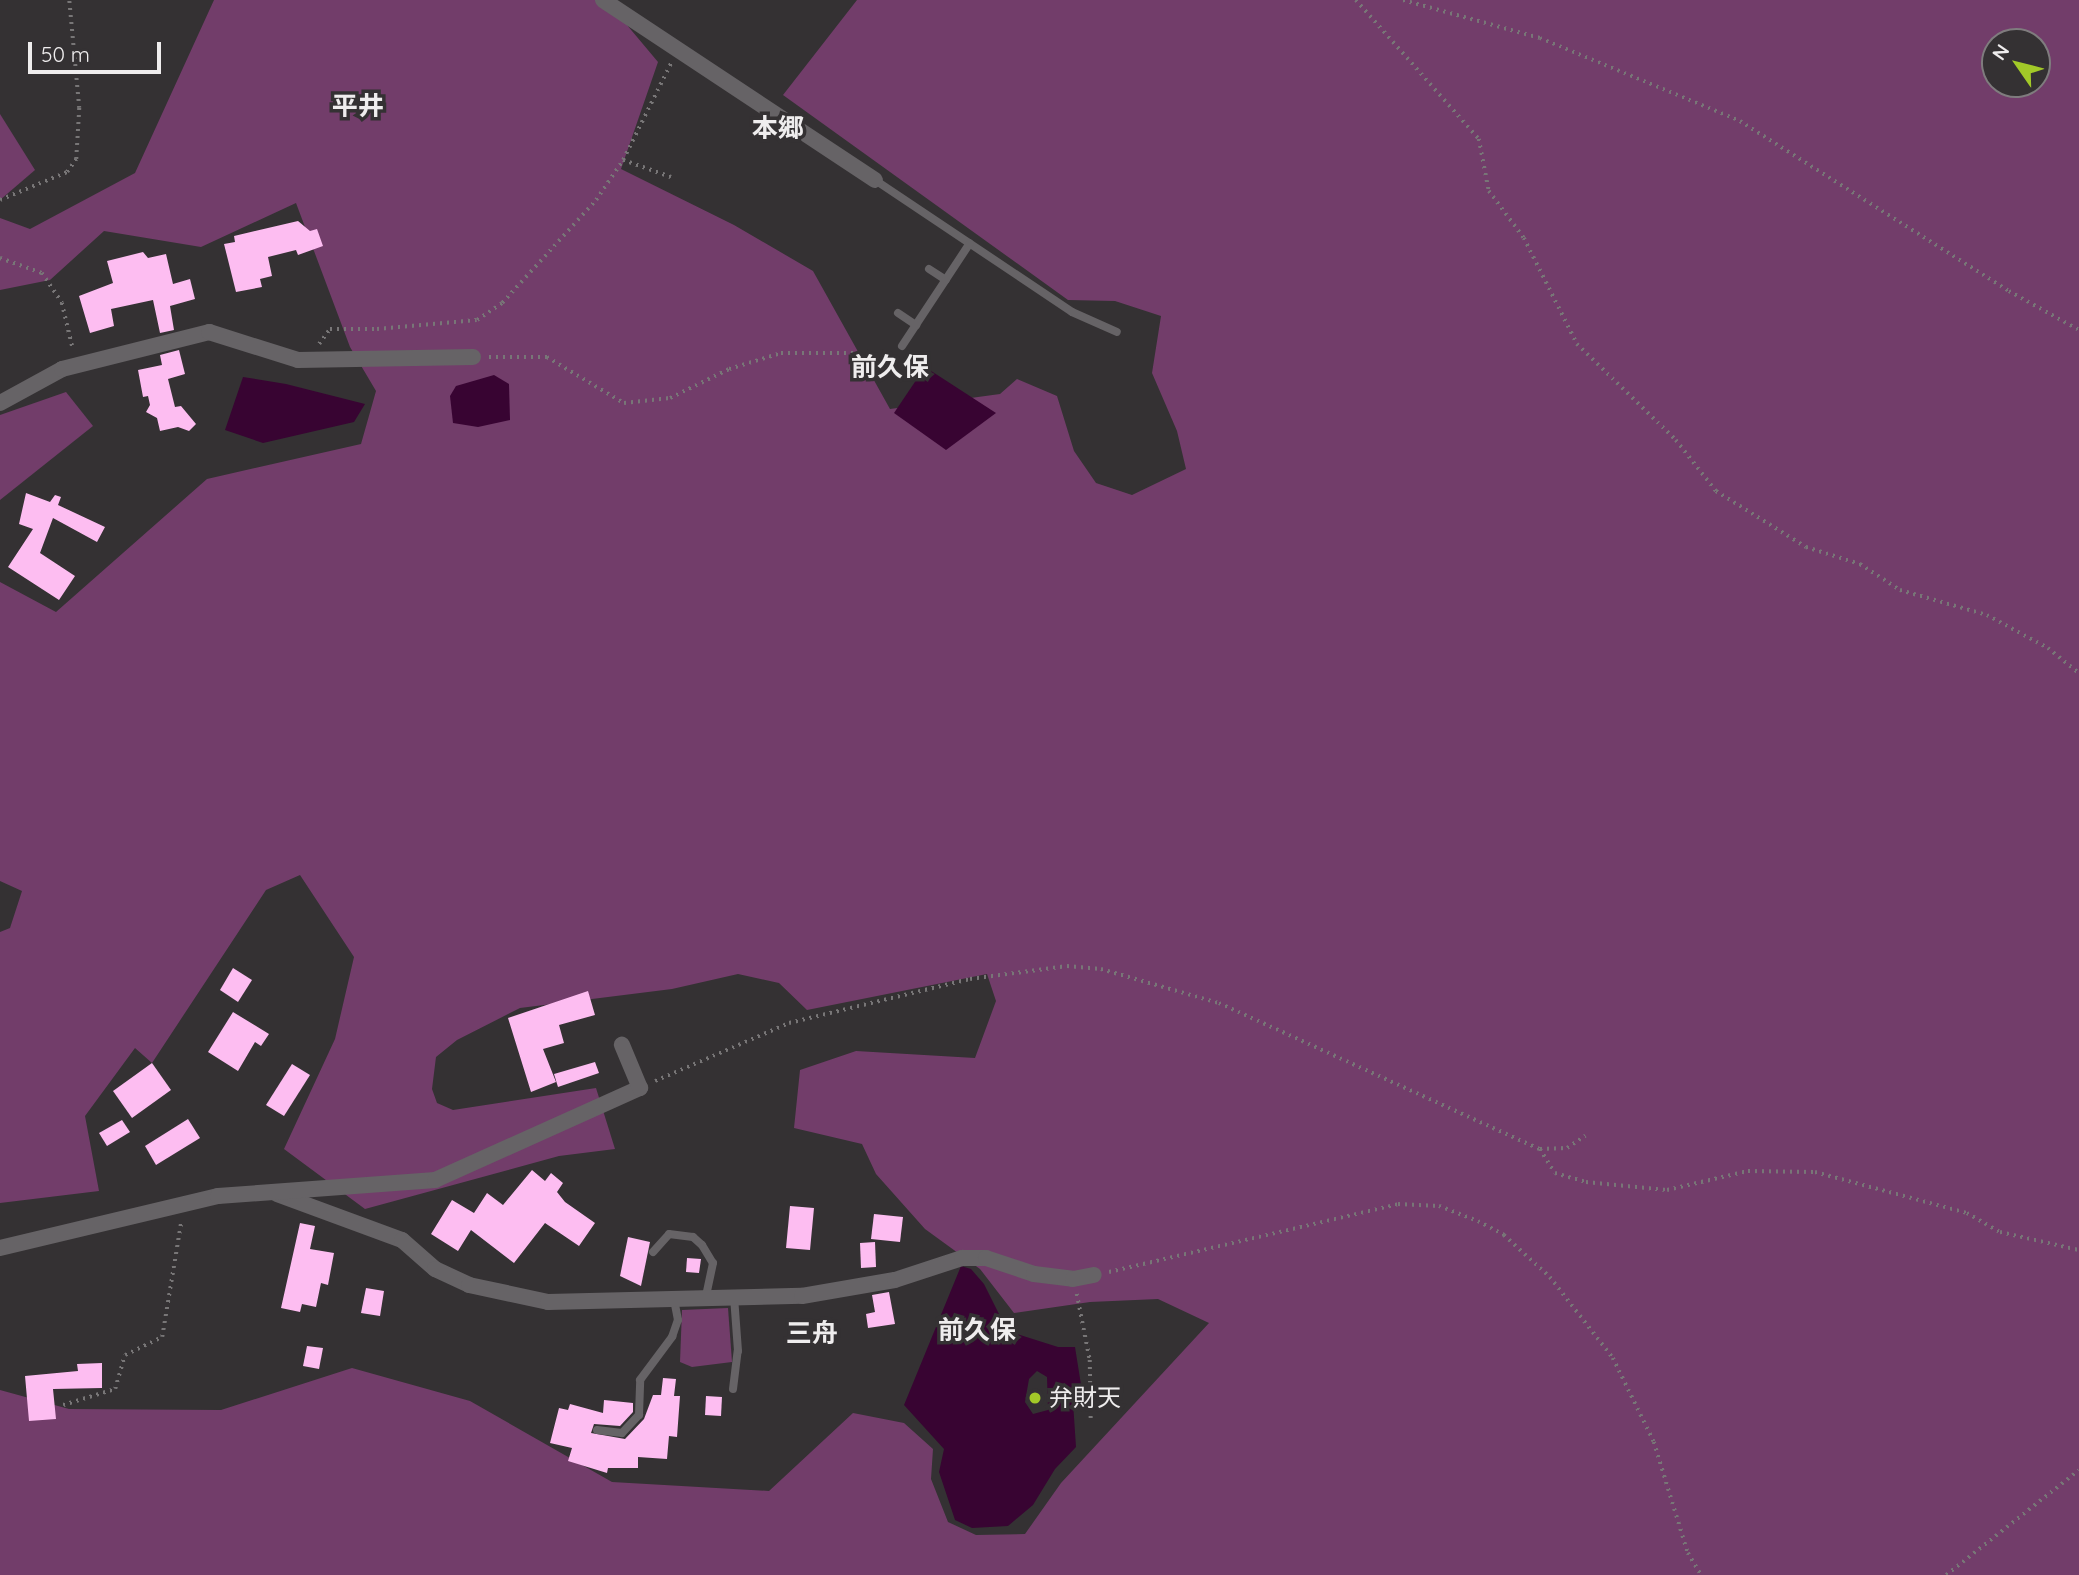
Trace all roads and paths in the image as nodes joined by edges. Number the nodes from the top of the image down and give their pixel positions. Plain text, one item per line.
1 (69, 0) edge
2 (603, 0) edge
3 (1356, 0) edge
4 (1403, 0) edge
5 (681, 49) junction
6 (623, 160) junction
7 (671, 177) dead end
8 (875, 180) joint
9 (0, 200) edge
10 (970, 243) junction
11 (0, 258) edge
12 (929, 269) dead end
13 (946, 280) junction
14 (898, 313) dead end
15 (916, 325) junction
16 (2079, 330) edge
17 (1117, 332) dead end
18 (902, 346) dead end
19 (856, 353) dead end
20 (472, 357) joint
21 (307, 359) junction
22 (77, 365) junction
23 (0, 402) edge
24 (2079, 674) edge
25 (622, 1045) dead end
26 (640, 1088) junction
27 (1585, 1136) dead end
28 (1540, 1149) junction
29 (277, 1194) junction
30 (184, 1203) junction
31 (0, 1248) edge
32 (2079, 1250) edge
33 (653, 1252) dead end
34 (1094, 1275) joint
35 (1073, 1279) junction
36 (674, 1297) junction
37 (706, 1297) junction
38 (734, 1297) junction
39 (733, 1389) dead end
40 (1093, 1394) junction
41 (1048, 1400) dead end
42 (63, 1405) dead end
43 (1091, 1423) dead end
44 (597, 1430) dead end
45 (2079, 1470) edge
46 (1701, 1575) edge
47 (1946, 1575) edge

1 - 9 path
2 - 5 street
3 - 24 path
4 - 16 path
5 - 6 path
5 - 8 street
6 - 7 path
6 - 21 path
8 - 10 lane
10 - 13 lane
10 - 17 lane
11 - 22 path
12 - 13 lane
13 - 15 lane
14 - 15 lane
15 - 18 lane
19 - 20 path
20 - 21 street
21 - 22 street
22 - 23 street
25 - 26 street
26 - 28 path
26 - 29 street
27 - 28 path
28 - 32 path
29 - 30 street
29 - 36 street
30 - 31 street
30 - 42 path
33 - 37 lane
34 - 35 street
34 - 46 path
35 - 38 street
35 - 40 path
36 - 37 street
36 - 44 lane
37 - 38 street
38 - 39 lane
40 - 41 path
40 - 43 path
45 - 47 path

